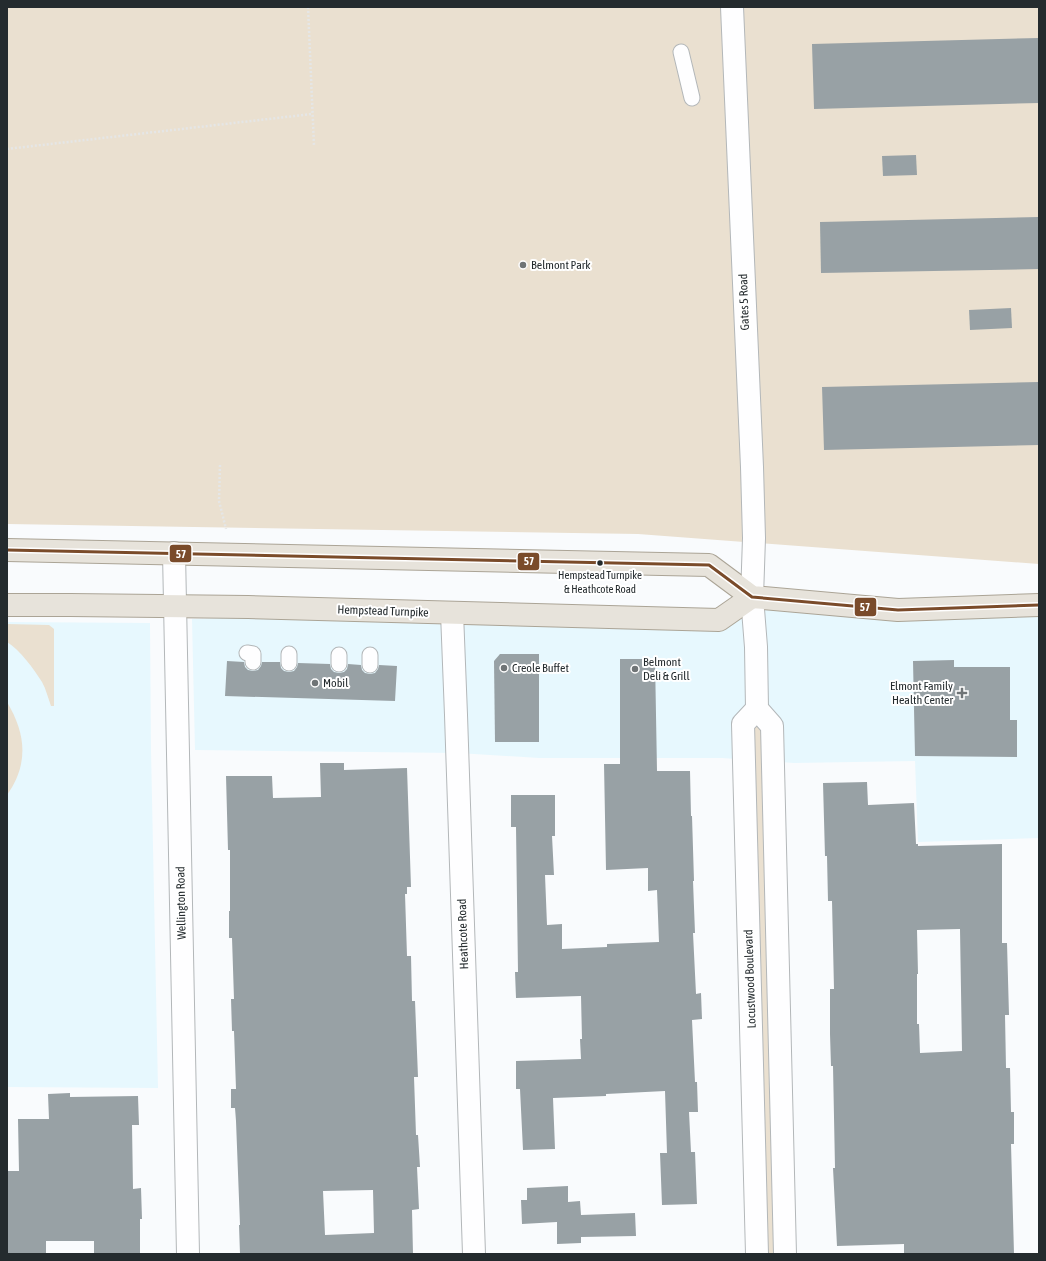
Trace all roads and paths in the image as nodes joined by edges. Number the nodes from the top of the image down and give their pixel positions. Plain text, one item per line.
1 (308, 7) edge
2 (732, 7) edge
3 (681, 52) dead end
4 (692, 98) dead end
5 (312, 114) junction
6 (314, 146) dead end
7 (7, 149) edge
8 (220, 465) dead end
9 (226, 529) dead end
10 (7, 550) edge
11 (174, 553) junction
12 (752, 597) junction
13 (7, 605) edge
14 (1039, 605) edge
15 (175, 607) junction
16 (452, 613) junction
17 (757, 709) junction
18 (752, 1056) junction
19 (780, 1056) junction
20 (188, 1254) edge
21 (474, 1254) edge
22 (757, 1254) edge
23 (785, 1254) edge

1 - 5 path
2 - 12 street, Gates 5 Road
3 - 4 lane
5 - 6 path
5 - 7 path
8 - 9 path
10 - 11 main road
11 - 12 main road
11 - 15 street, Wellington Road
12 - 14 main road
12 - 16 main road, Hempstead Turnpike
12 - 17 street
13 - 15 main road, Hempstead Turnpike
15 - 16 main road, Hempstead Turnpike
15 - 20 street, Wellington Road
16 - 21 street, Heathcote Road
17 - 18 street, Locustwood Boulevard
17 - 19 street
18 - 19 street
18 - 22 street, Locustwood Boulevard
19 - 23 street

